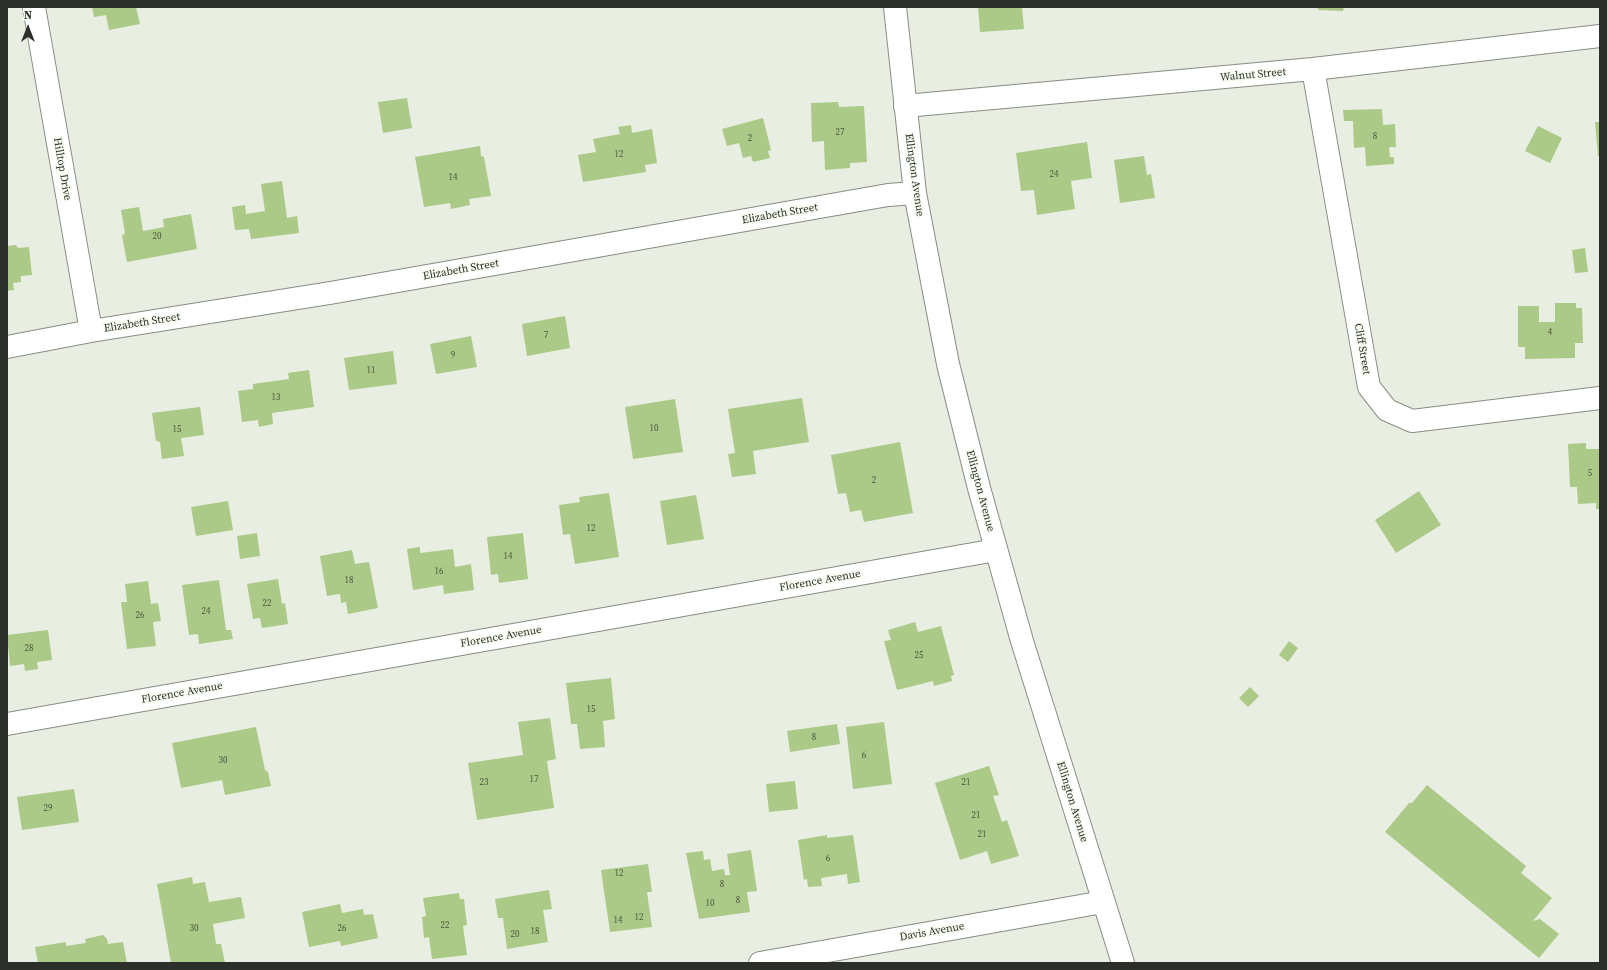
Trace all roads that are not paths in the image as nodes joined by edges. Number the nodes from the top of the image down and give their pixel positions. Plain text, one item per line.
1 (34, 7) edge
2 (895, 7) edge
3 (1600, 36) edge
4 (1313, 69) junction
5 (905, 106) junction
6 (915, 193) junction
7 (91, 331) junction
8 (7, 346) edge
9 (1600, 398) edge
10 (996, 550) junction
11 (7, 724) edge
12 (1104, 902) junction
13 (760, 963) edge
14 (1123, 963) edge

1 - 7 street, Hilltop Drive
2 - 5 street, Ellington Avenue
3 - 4 street, Walnut Street
4 - 5 street, Walnut Street
4 - 9 street, Cliff Street
5 - 6 street, Ellington Avenue
6 - 7 street, Elizabeth Street
6 - 10 street, Ellington Avenue
7 - 8 street, Elizabeth Street
10 - 11 street, Florence Avenue
10 - 12 street, Ellington Avenue
12 - 13 street, Davis Avenue
12 - 14 street, Ellington Avenue

